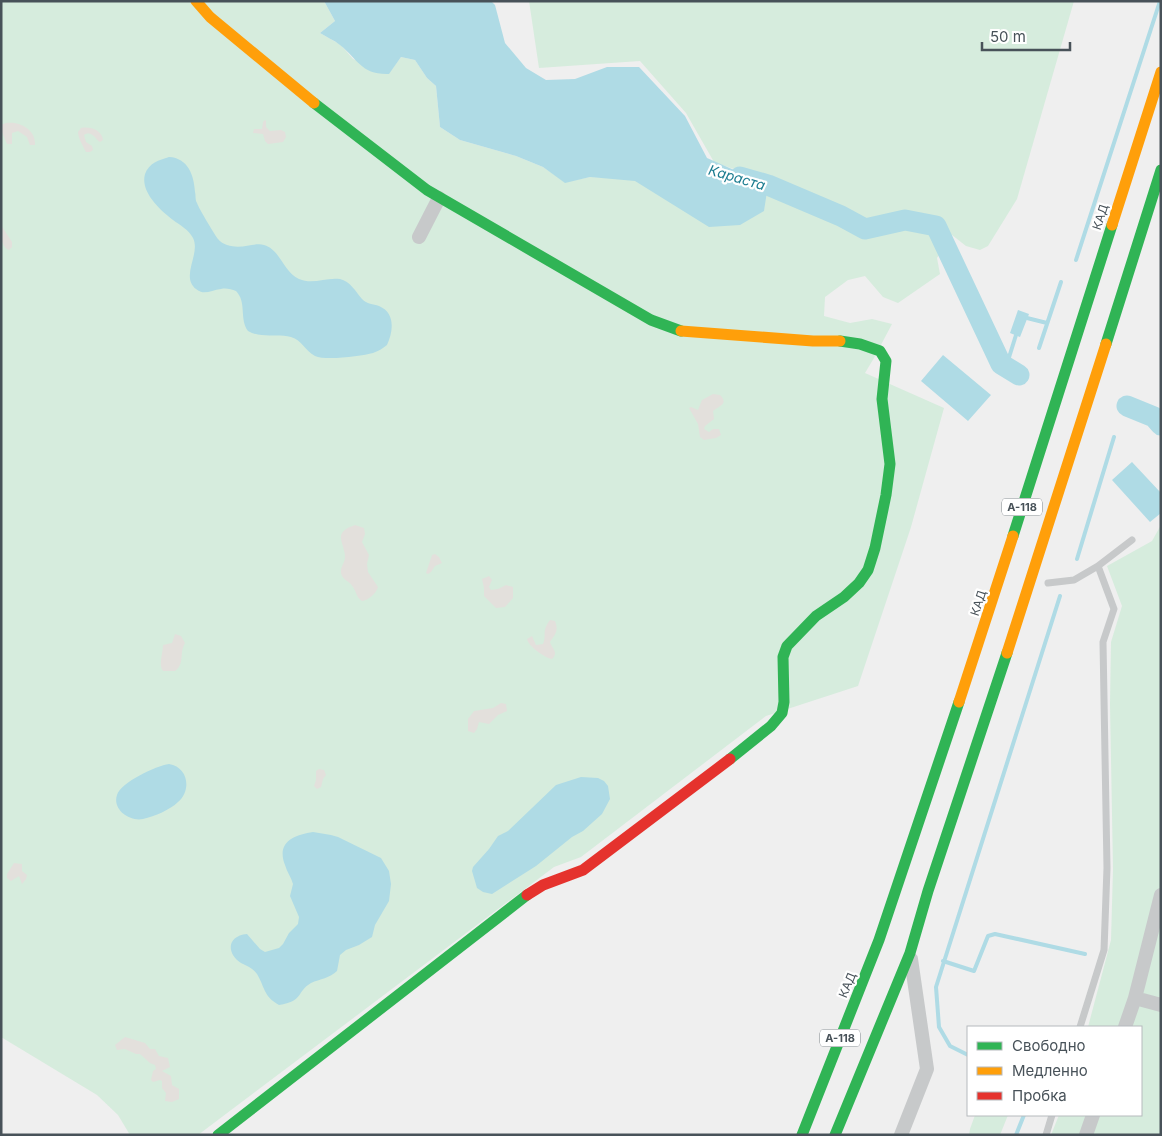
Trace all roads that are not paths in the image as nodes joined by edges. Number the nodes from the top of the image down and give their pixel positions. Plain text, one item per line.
1 (196, 1) edge
2 (1161, 72) edge
3 (1161, 170) edge
4 (439, 198) junction
5 (419, 237) dead end
6 (1132, 540) dead end
7 (1098, 566) junction
8 (1048, 583) dead end
9 (1161, 895) edge
10 (910, 953) junction
11 (1136, 998) junction
12 (1161, 1005) edge
13 (1080, 1026) edge
14 (1125, 1026) edge
15 (1052, 1116) edge
16 (1093, 1116) edge
17 (218, 1135) edge
18 (802, 1135) edge
19 (834, 1135) edge
20 (901, 1135) edge
21 (1046, 1135) edge
22 (1086, 1135) edge

1 - 4 main road
2 - 18 main road, КАД / А-118
3 - 10 main road, А-118
4 - 5 street
4 - 17 main road
6 - 7 lane
7 - 8 lane
7 - 13 lane
9 - 11 street
10 - 19 main road, А-118
10 - 20 street
11 - 12 street
11 - 14 street
15 - 21 lane
16 - 22 street

